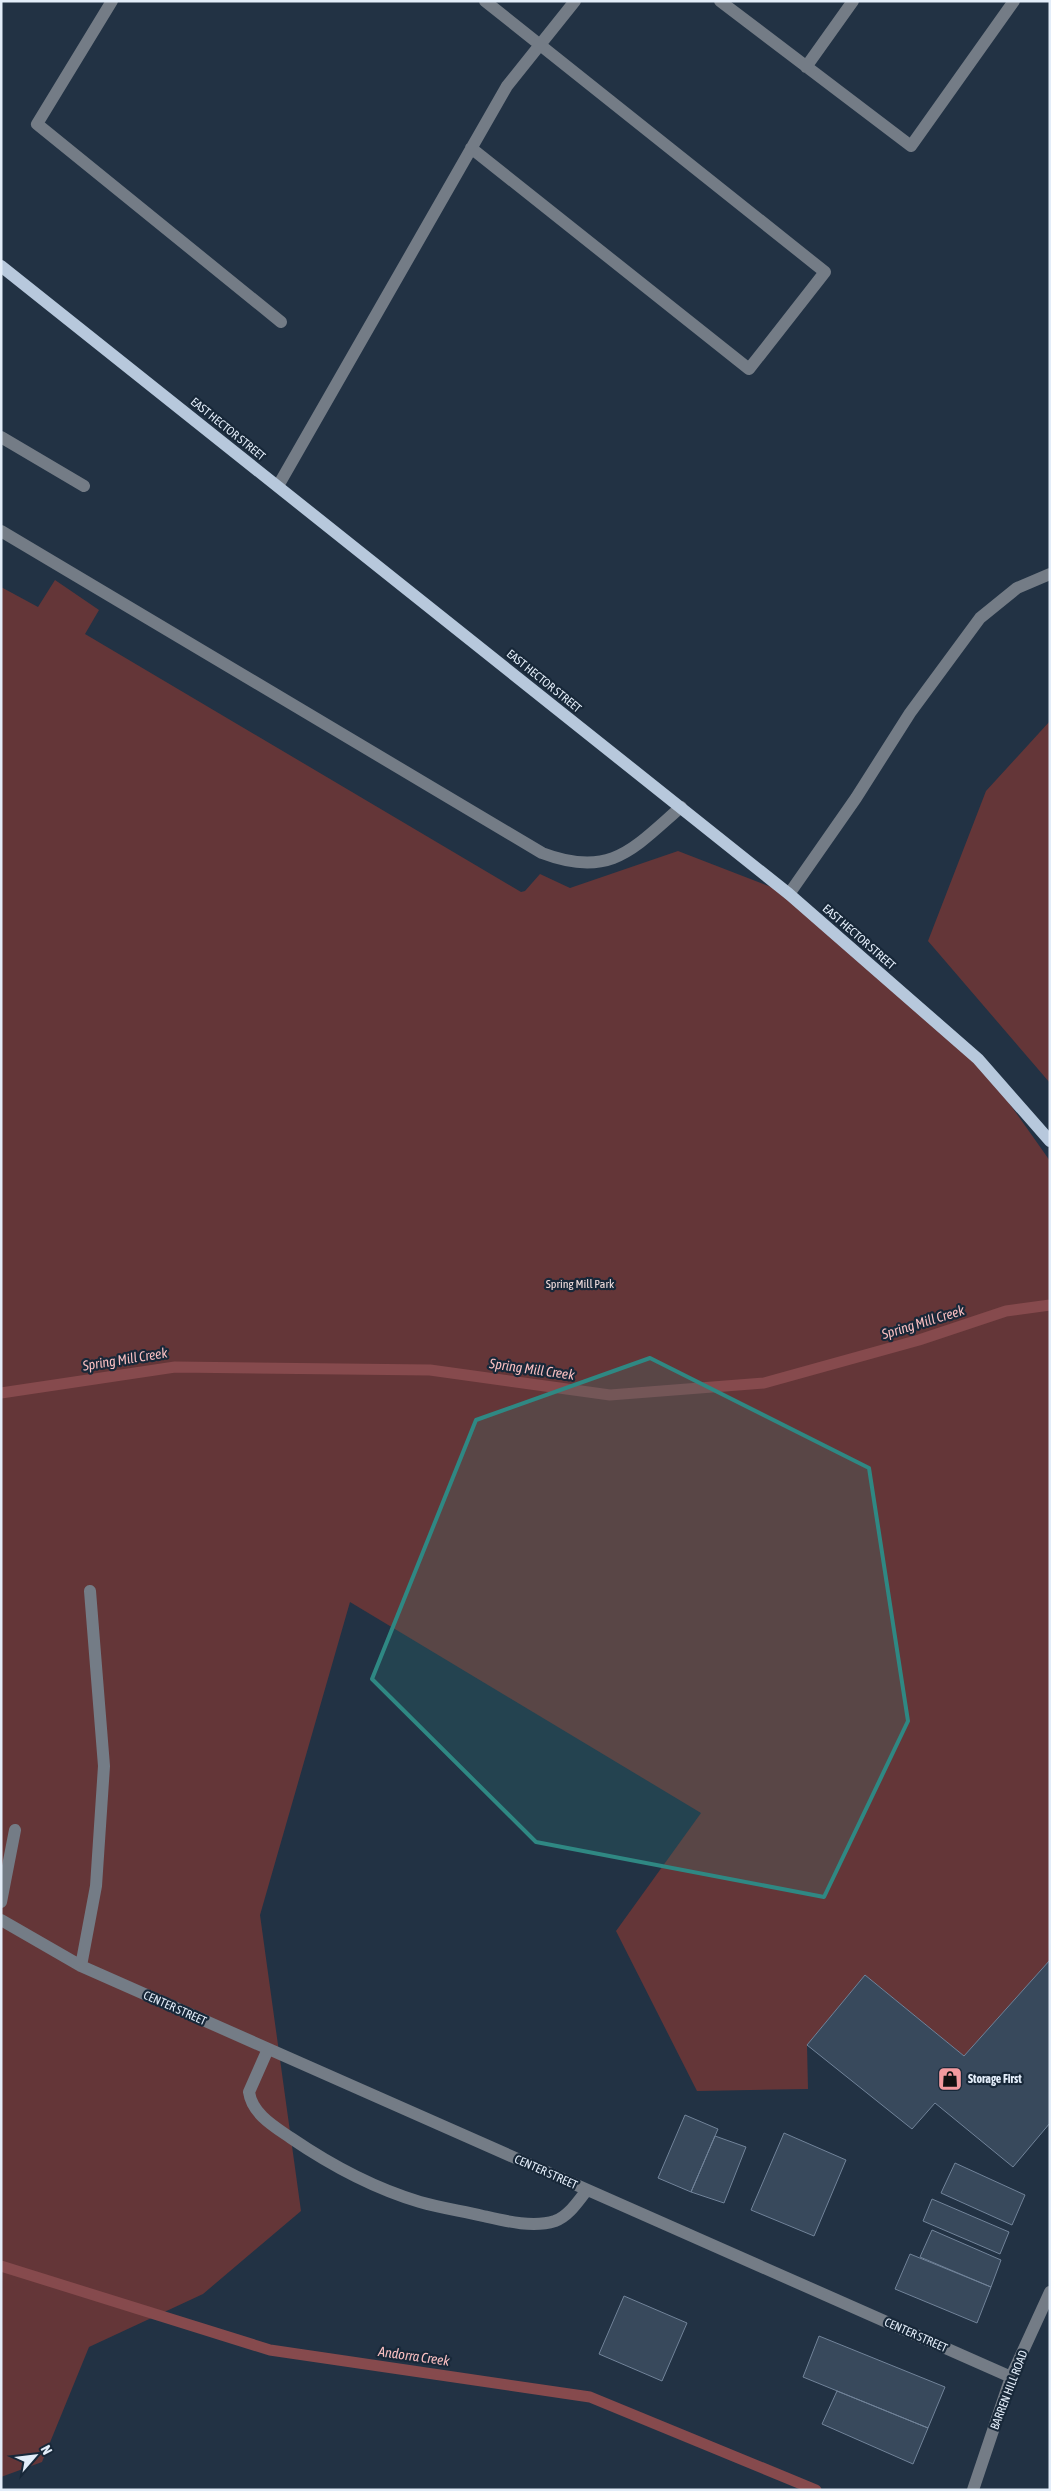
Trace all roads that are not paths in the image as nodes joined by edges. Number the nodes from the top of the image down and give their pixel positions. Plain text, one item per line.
1 (112, 1) edge
2 (485, 1) edge
3 (575, 1) edge
4 (720, 1) edge
5 (853, 1) edge
6 (1014, 1) edge
7 (540, 45) junction
8 (806, 67) junction
9 (471, 148) junction
10 (1, 266) edge
11 (281, 322) dead end
12 (1, 437) edge
13 (84, 486) dead end
14 (278, 486) junction
15 (1, 531) edge
16 (1050, 574) edge
17 (680, 807) junction
18 (789, 894) junction
19 (1050, 1141) edge
20 (90, 1591) dead end
21 (15, 1830) dead end
22 (1, 1902) edge
23 (1, 1920) edge
24 (80, 1966) junction
25 (268, 2050) junction
26 (587, 2190) junction
27 (1050, 2292) edge
28 (1011, 2377) junction
29 (972, 2490) edge

1 - 11 street
2 - 7 street
3 - 7 street
4 - 8 street
5 - 8 street
6 - 8 street
7 - 9 street
7 - 9 street
9 - 14 street
10 - 14 main road, EAST HECTOR STREET
12 - 13 street
14 - 17 main road, EAST HECTOR STREET
15 - 17 street
16 - 18 street
17 - 18 main road, EAST HECTOR STREET
18 - 19 main road, EAST HECTOR STREET
20 - 24 street
21 - 22 street
23 - 24 street, CENTER STREET
24 - 25 street, CENTER STREET
25 - 26 street, CENTER STREET
25 - 26 street
26 - 28 street, CENTER STREET
27 - 28 street, BARREN HILL ROAD
28 - 29 street, BARREN HILL ROAD

